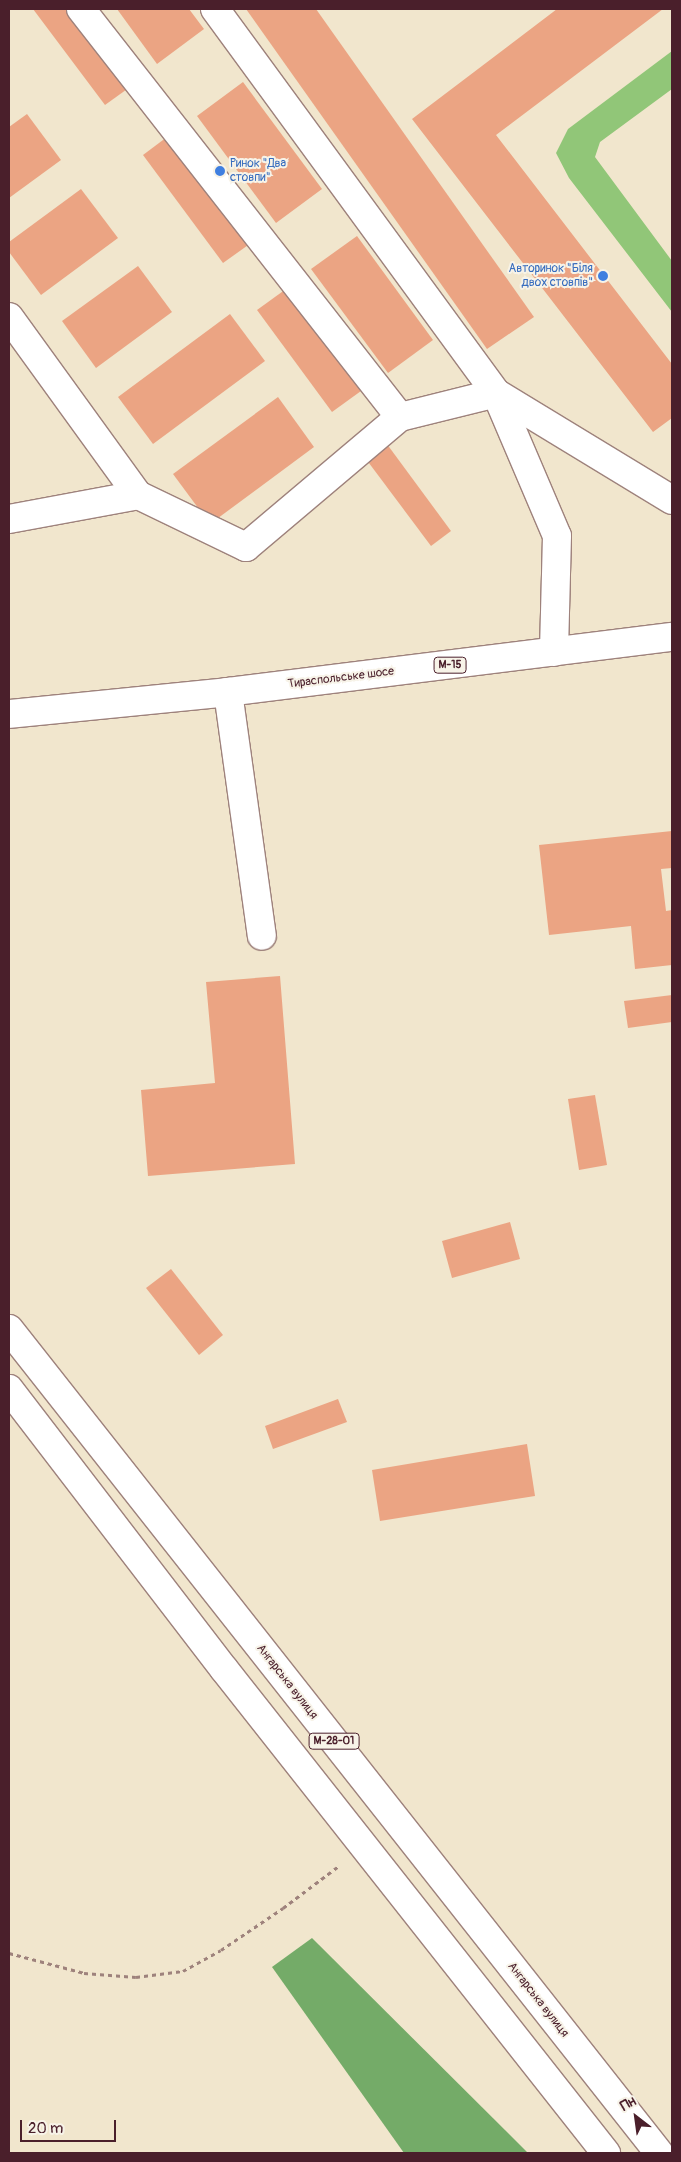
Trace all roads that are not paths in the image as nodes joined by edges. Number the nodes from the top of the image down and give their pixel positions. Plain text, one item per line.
1 (81, 9) edge
2 (215, 9) edge
3 (9, 317) edge
4 (496, 393) junction
5 (400, 417) junction
6 (138, 495) junction
7 (672, 500) edge
8 (9, 519) edge
9 (672, 637) edge
10 (554, 652) junction
11 (228, 692) junction
12 (9, 714) edge
13 (262, 936) dead end
14 (9, 1330) edge
15 (9, 1389) edge
16 (606, 2153) edge
17 (659, 2153) edge

1 - 5 main road
2 - 4 main road
3 - 6 main road
4 - 5 main road
4 - 7 main road
4 - 10 main road
5 - 6 main road
6 - 8 main road
9 - 10 main road, Тираспольське шосе / М-15
10 - 11 main road, Тираспольське шосе / М-15
11 - 12 main road, Тираспольське шосе / М-15
11 - 13 main road
14 - 17 main road, Ангарська вулиця / М-28-01
15 - 16 main road, М-28-01

